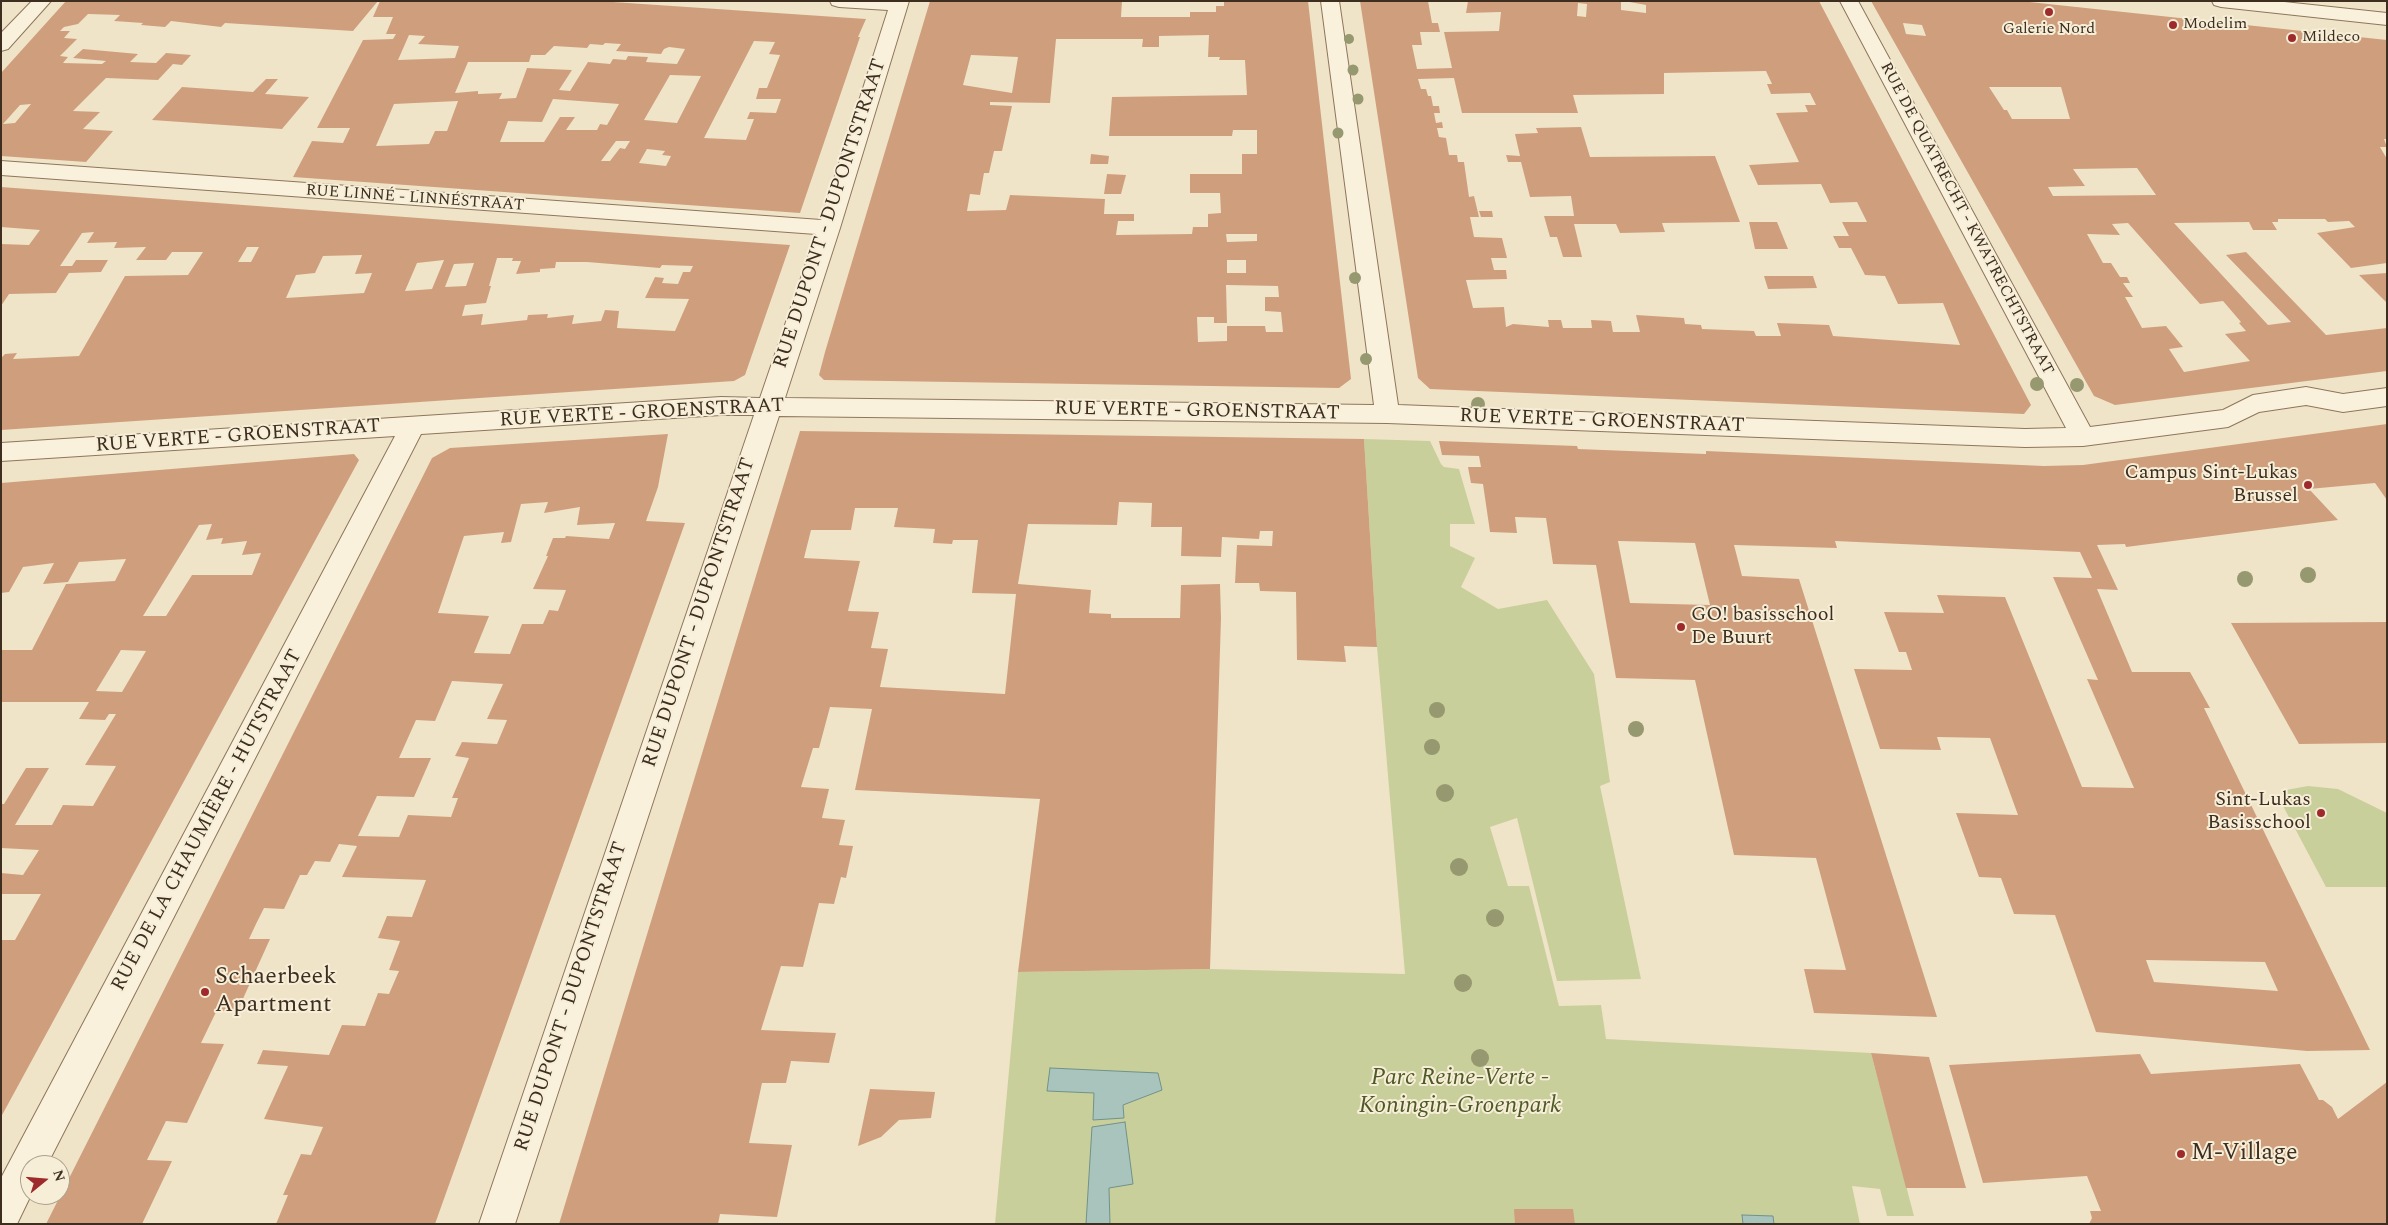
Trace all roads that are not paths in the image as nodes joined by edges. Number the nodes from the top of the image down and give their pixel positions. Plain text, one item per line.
1 (42, 1) edge
2 (839, 1) edge
3 (1330, 1) edge
4 (1848, 1) edge
5 (2221, 1) edge
6 (899, 3) edge
7 (2387, 19) edge
8 (1, 45) edge
9 (1, 168) edge
10 (829, 228) junction
11 (2387, 397) edge
12 (768, 407) junction
13 (1387, 414) junction
14 (412, 426) junction
15 (2083, 437) junction
16 (1, 452) edge
17 (1, 1216) edge
18 (497, 1224) edge

1 - 8 street
2 - 6 street
3 - 13 street
4 - 15 street, RUE DE QUATRECHT - KWATRECHTSTRAAT
5 - 7 street
6 - 10 street, RUE DUPONT - DUPONTSTRAAT
9 - 10 street, RUE LINNÉ - LINNÉSTRAAT
10 - 12 street, RUE DUPONT - DUPONTSTRAAT
11 - 15 street, RUE VERTE - GROENSTRAAT
12 - 13 street, RUE VERTE - GROENSTRAAT
12 - 14 street, RUE VERTE - GROENSTRAAT
12 - 18 street, RUE DUPONT - DUPONTSTRAAT
13 - 15 street, RUE VERTE - GROENSTRAAT
14 - 16 street, RUE VERTE - GROENSTRAAT
14 - 17 street, RUE DE LA CHAUMIÈRE - HUTSTRAAT

